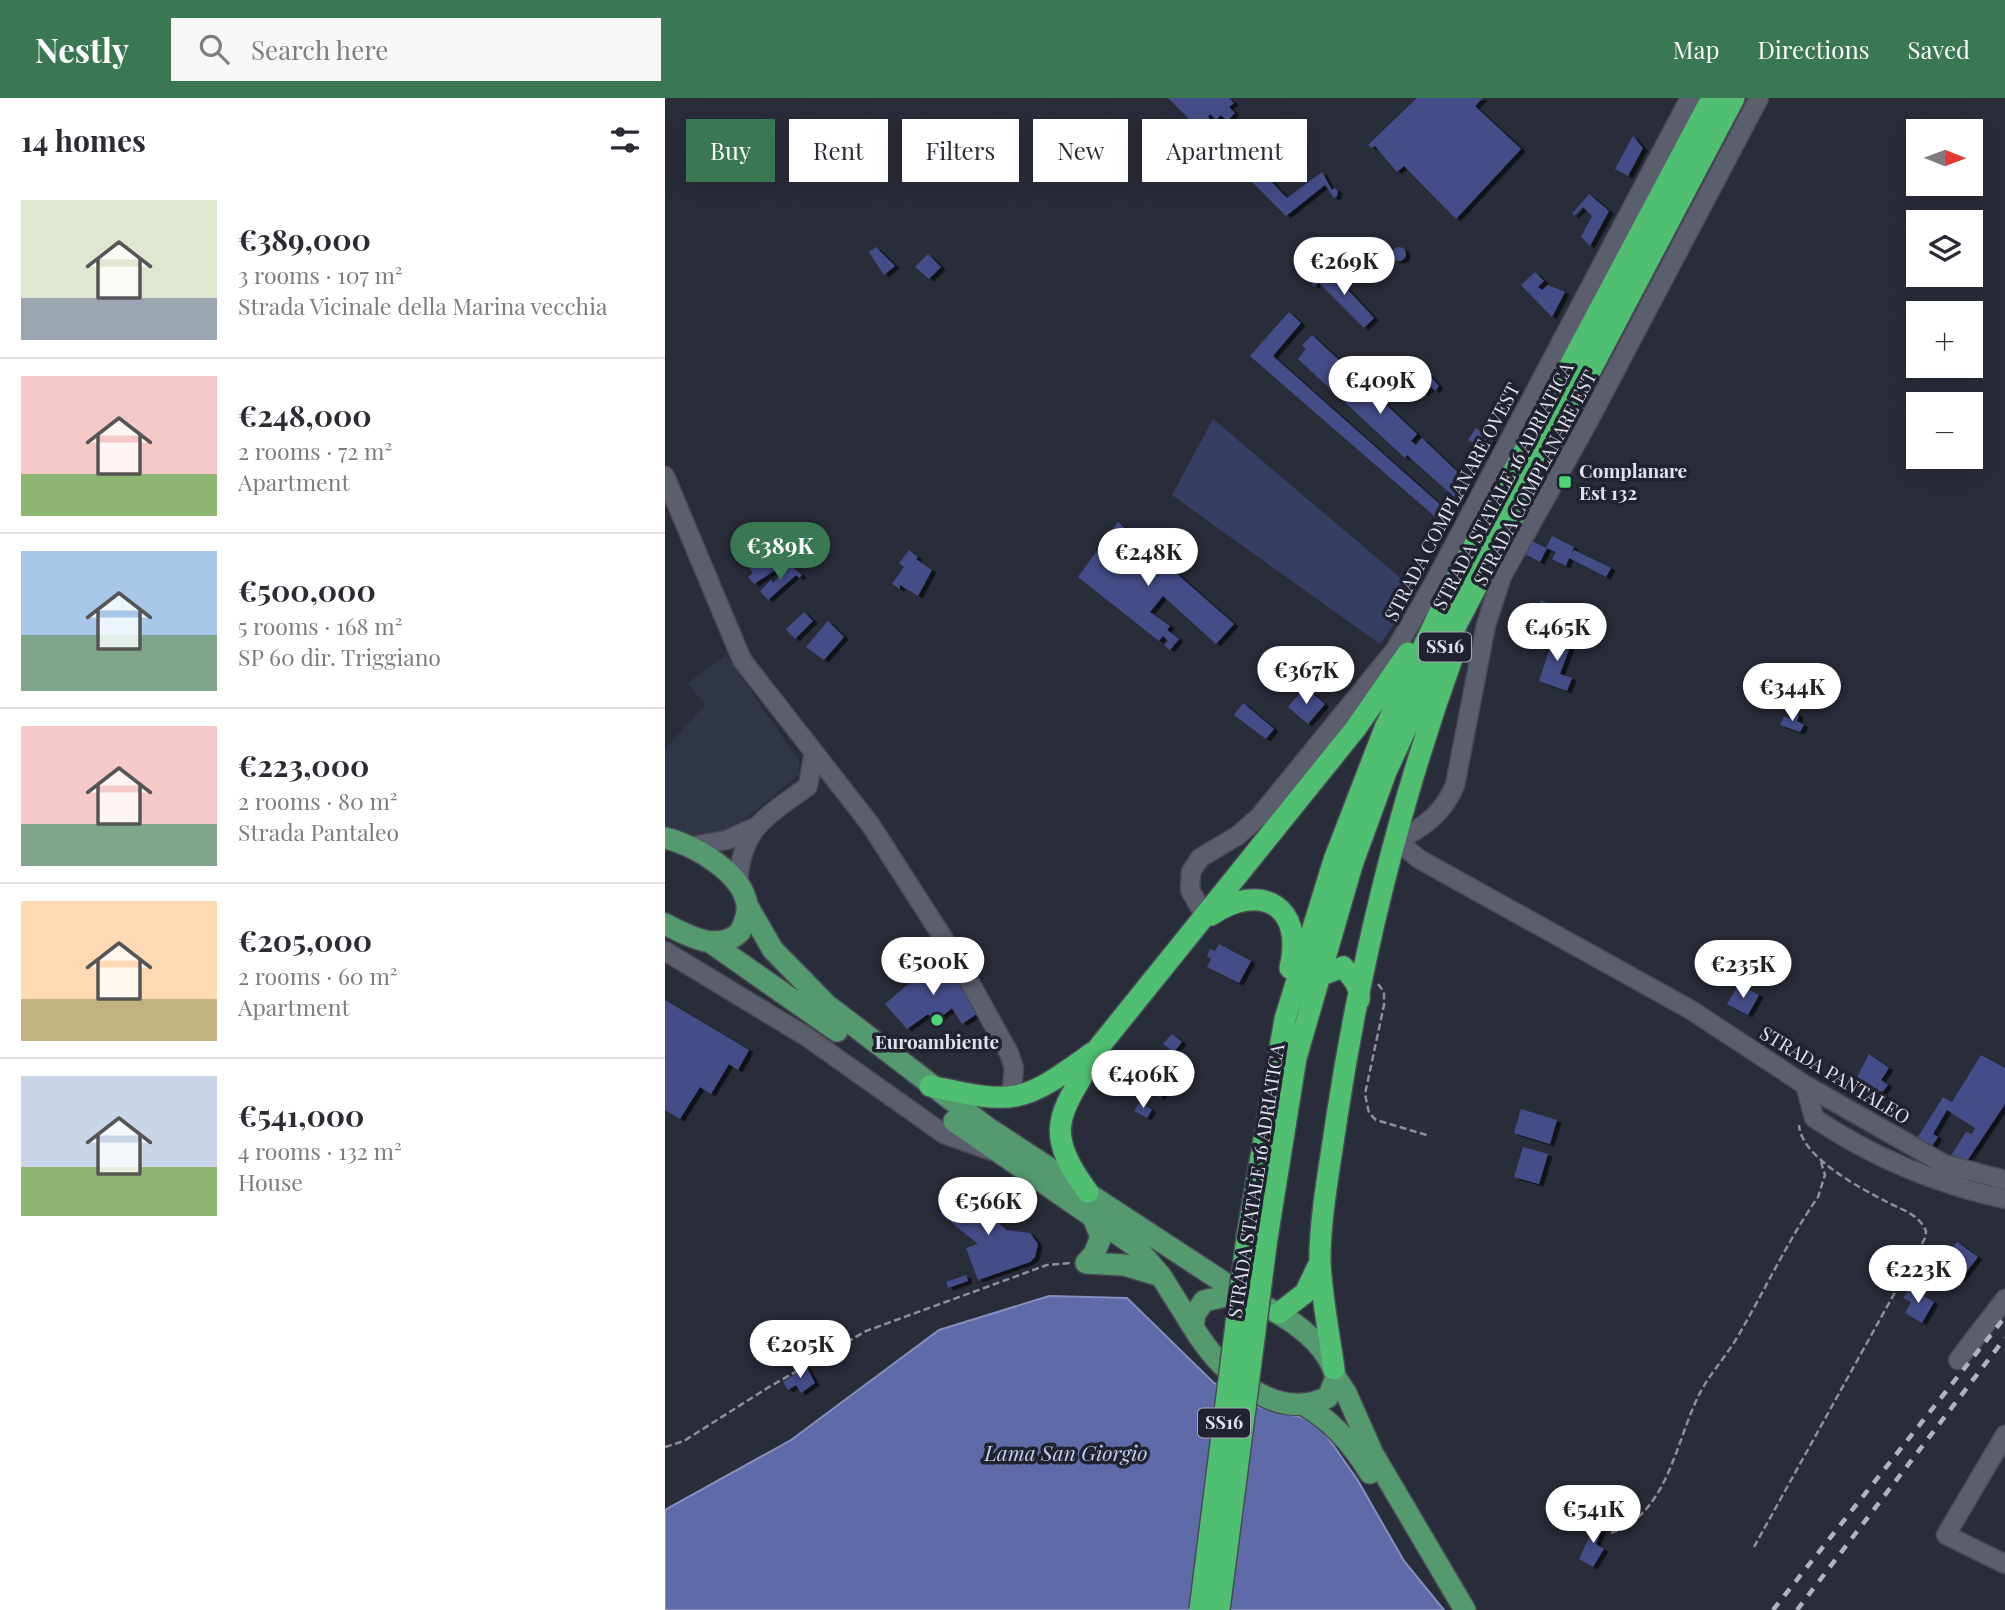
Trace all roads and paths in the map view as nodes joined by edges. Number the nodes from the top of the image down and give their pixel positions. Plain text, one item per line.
1 (1690, 98) edge
2 (1712, 98) edge
3 (1734, 98) edge
4 (1759, 98) edge
5 (665, 476) edge
6 (1457, 600) junction
7 (814, 752) junction
8 (808, 786) junction
9 (842, 789) junction
10 (755, 827) junction
11 (665, 838) edge
12 (1397, 840) junction
13 (693, 846) junction
14 (738, 882) junction
15 (747, 905) junction
16 (1206, 918) junction
17 (665, 924) edge
18 (1373, 939) junction
19 (710, 942) junction
20 (665, 951) edge
21 (1343, 967) junction
22 (1319, 976) junction
23 (1376, 983) dead end
24 (1358, 1002) junction
25 (1285, 1019) junction
26 (1100, 1047) junction
27 (1805, 1085) junction
28 (930, 1086) junction
29 (1011, 1098) junction
30 (1807, 1116) junction
31 (1430, 1136) dead end
32 (949, 1137) junction
33 (995, 1152) junction
34 (959, 1159) dead end
35 (1820, 1160) junction
36 (2005, 1180) edge
37 (1088, 1192) junction
38 (2005, 1199) edge
39 (1093, 1217) junction
40 (1257, 1238) junction
41 (1320, 1262) junction
42 (1086, 1263) junction
43 (1161, 1276) junction
44 (1249, 1299) junction
45 (2005, 1299) edge
46 (1279, 1313) junction
47 (1193, 1326) junction
48 (1958, 1360) dead end
49 (1334, 1373) junction
50 (1304, 1405) junction
51 (2005, 1435) edge
52 (665, 1447) edge
53 (1611, 1533) dead end
54 (1754, 1547) dead end
55 (2005, 1564) edge
56 (1200, 1610) edge
57 (1219, 1610) edge
58 (1458, 1610) edge
59 (1465, 1610) edge

1 - 16 street, STRADA COMPLANARE OVEST
2 - 6 highway, STRADA STATALE 16 ADRIATICA / SS16
3 - 6 highway, STRADA STATALE 16 ADRIATICA / SS16
4 - 12 street, STRADA COMPLANARE EST
5 - 7 street
6 - 12 highway, SS16
6 - 16 highway, SS16
6 - 22 highway, STRADA STATALE 16 ADRIATICA / SS16
6 - 25 highway, STRADA STATALE 16 ADRIATICA / SS16
7 - 8 street
7 - 9 street
8 - 9 street
8 - 10 street
9 - 29 street
10 - 13 street
10 - 14 street
11 - 13 main road
12 - 18 highway, SS16
12 - 27 street, STRADA PANTALEO
13 - 14 main road
14 - 15 main road
15 - 19 main road
15 - 28 main road
16 - 25 highway, SS16
16 - 26 highway, SS16
17 - 19 main road
18 - 21 highway
18 - 24 highway, SS16
19 - 33 main road
20 - 32 street
21 - 22 highway
21 - 24 highway, SS16
22 - 40 highway, STRADA STATALE 16 ADRIATICA / SS16
23 - 31 path
24 - 41 highway, SS16
25 - 40 highway, STRADA STATALE 16 ADRIATICA / SS16
26 - 29 highway
26 - 37 highway, SS16
27 - 30 street
27 - 36 street, STRADA PANTALEO
28 - 29 highway
28 - 37 main road
30 - 35 path
30 - 38 street
32 - 33 street
32 - 34 street
33 - 39 main road
35 - 53 path
35 - 54 path
37 - 44 main road
39 - 42 main road
39 - 43 main road
40 - 56 highway, STRADA STATALE 16 ADRIATICA / SS16, bridge
40 - 57 highway, STRADA STATALE 16 ADRIATICA / SS16, bridge
41 - 46 highway
41 - 49 highway, SS16
42 - 43 main road
42 - 52 path
43 - 47 main road
44 - 46 main road
44 - 47 main road
45 - 48 street
46 - 49 main road
47 - 50 main road
49 - 50 main road
49 - 59 main road
50 - 58 main road
51 - 55 street

